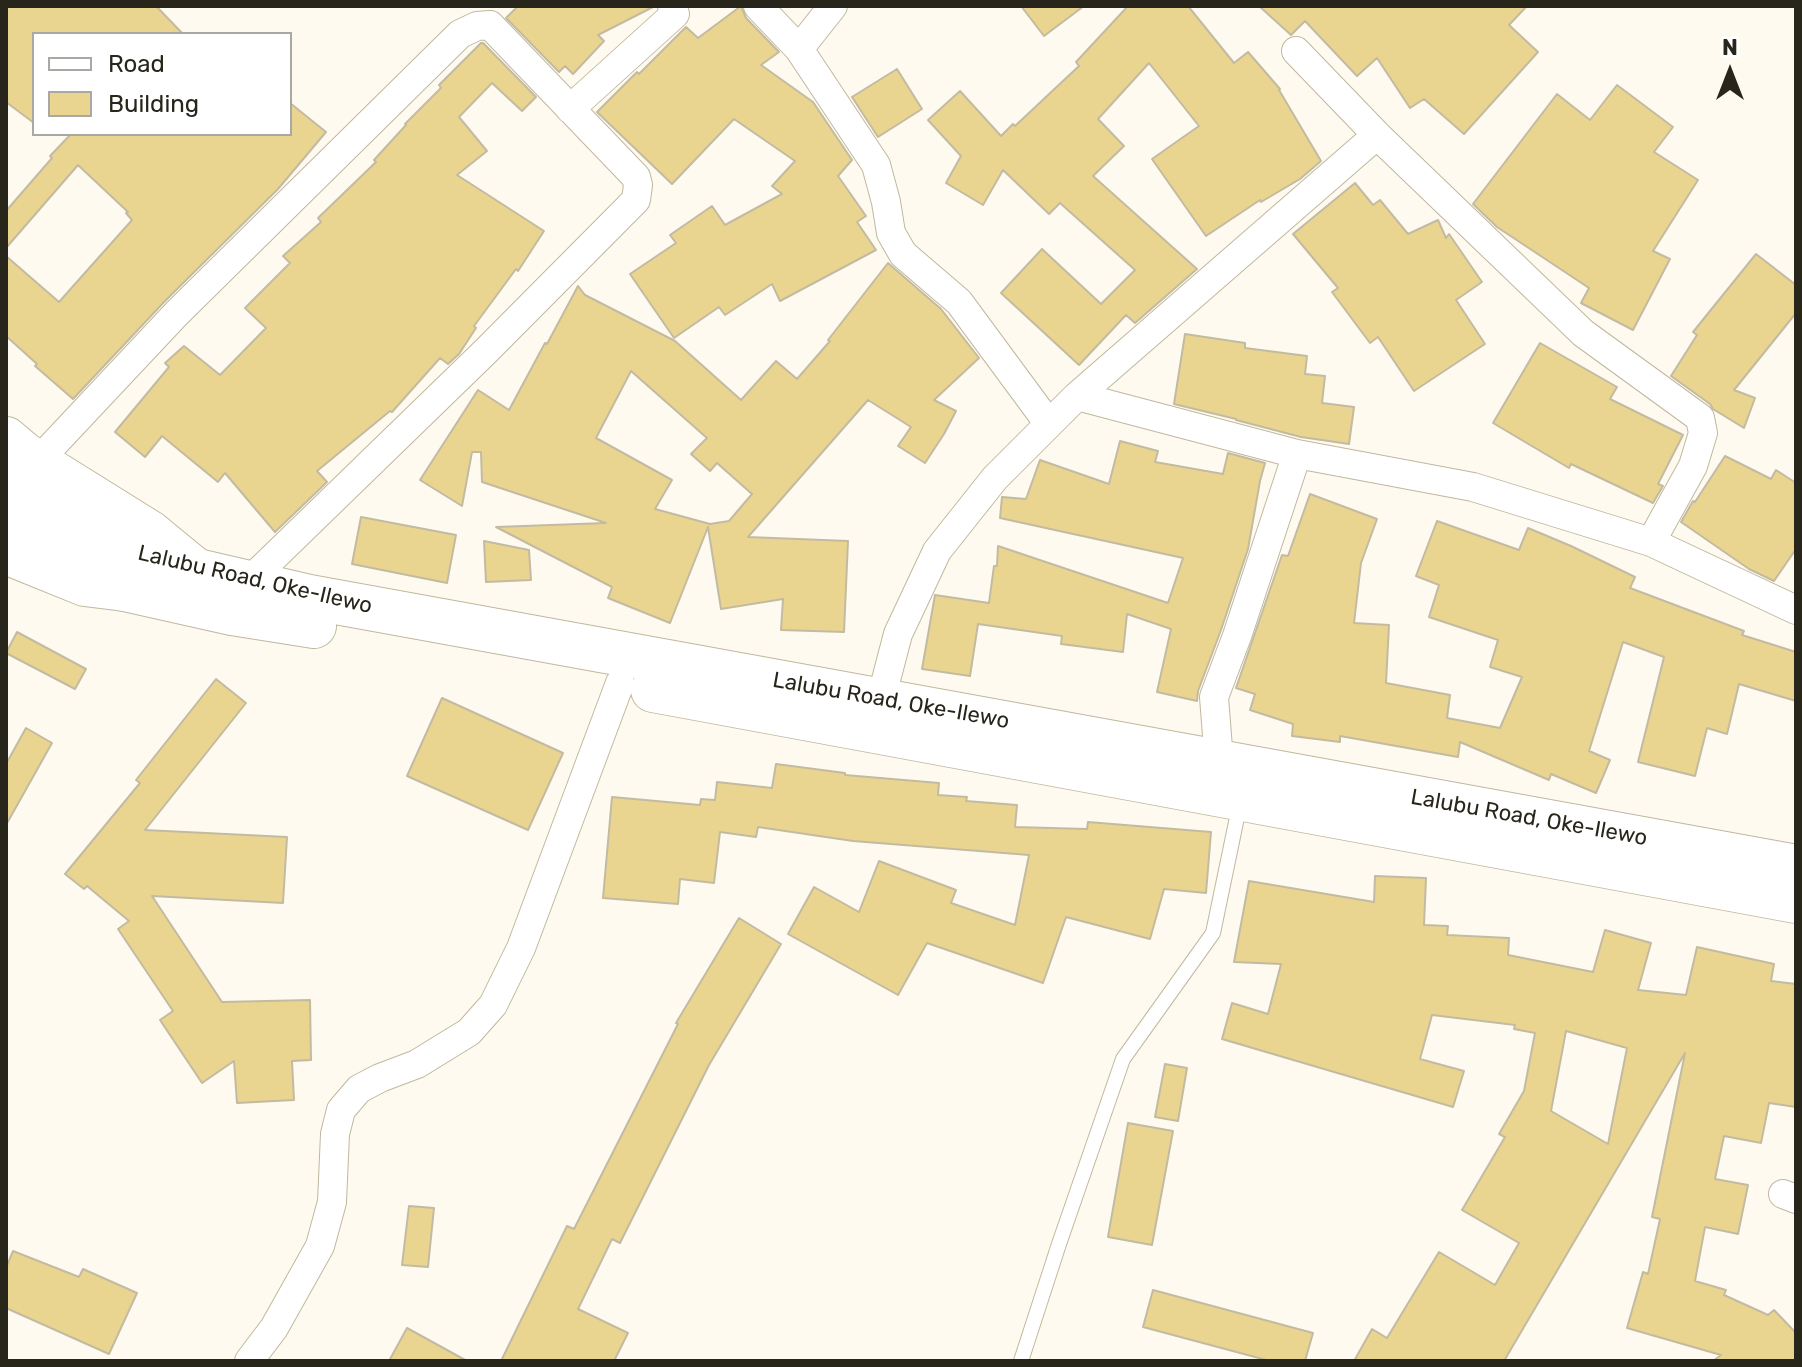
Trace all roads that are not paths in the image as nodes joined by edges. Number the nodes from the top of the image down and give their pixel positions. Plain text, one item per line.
1 (672, 6) edge
2 (758, 6) edge
3 (833, 6) edge
4 (799, 49) junction
5 (1296, 51) dead end
6 (570, 109) junction
7 (1377, 135) junction
8 (1077, 396) junction
9 (1049, 424) junction
10 (1297, 454) junction
11 (16, 460) edge
12 (6, 522) edge
13 (1651, 542) junction
14 (6, 552) edge
15 (247, 583) junction
16 (125, 589) junction
17 (1796, 610) edge
18 (620, 683) junction
19 (881, 699) junction
20 (1219, 761) junction
21 (1241, 799) junction
22 (1796, 867) edge
23 (1796, 901) edge
24 (249, 1361) edge
25 (1021, 1361) edge

1 - 6 street
2 - 4 street
3 - 4 street
4 - 9 street
5 - 7 street
6 - 11 street
6 - 15 street
7 - 8 street
7 - 13 street
8 - 9 street
8 - 10 street
9 - 19 street
10 - 13 street
10 - 20 street
11 - 15 main road, Lalubu Road, Oke-Ilewo
12 - 16 main road, Lalubu Road, Oke-Ilewo
13 - 17 street
14 - 16 main road
15 - 19 main road, Lalubu Road, Oke-Ilewo
16 - 18 main road, Lalubu Road, Oke-Ilewo
18 - 21 main road, Lalubu Road, Oke-Ilewo
18 - 24 street
19 - 20 main road, Lalubu Road, Oke-Ilewo
20 - 22 main road, Lalubu Road, Oke-Ilewo
21 - 23 main road, Lalubu Road, Oke-Ilewo
21 - 25 lane

